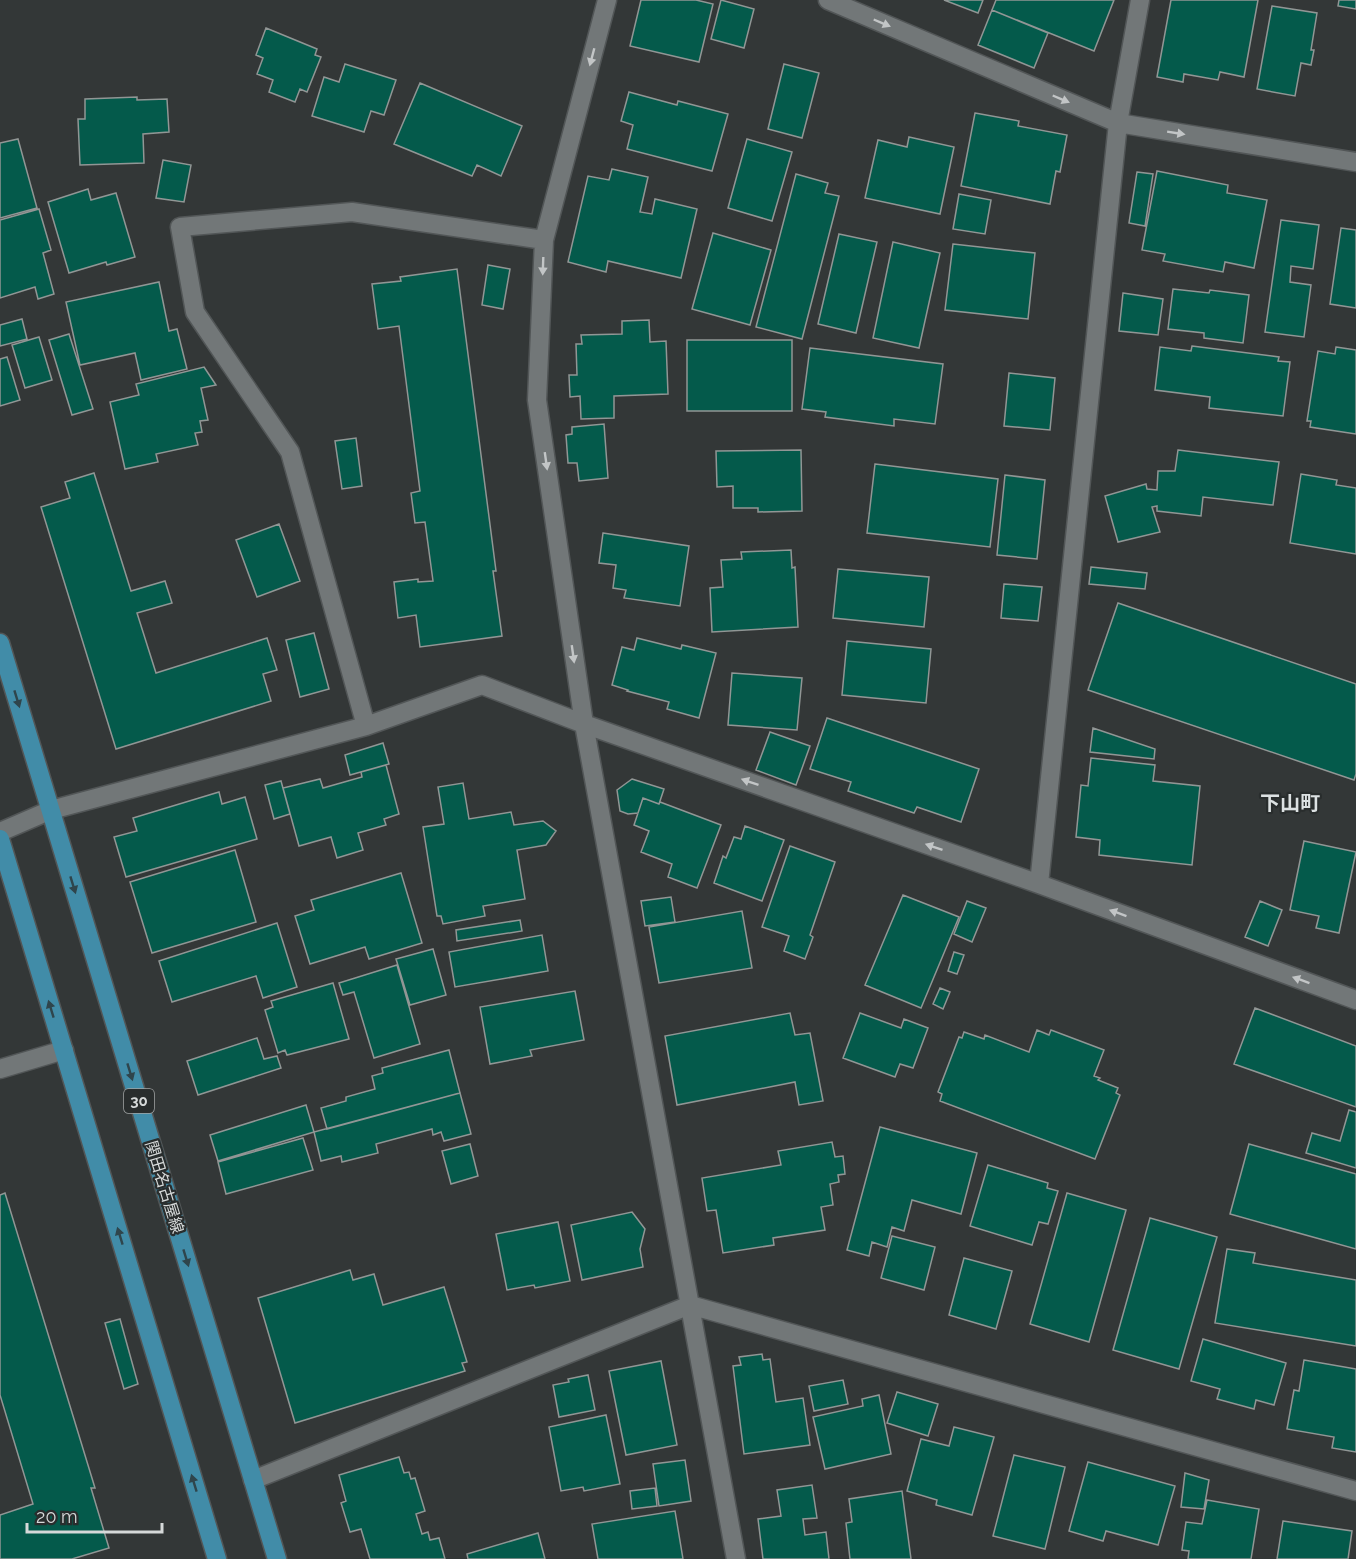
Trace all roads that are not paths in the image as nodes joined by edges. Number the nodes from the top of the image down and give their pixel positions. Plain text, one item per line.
1 (607, 0) edge
2 (828, 0) edge
3 (1140, 0) edge
4 (1118, 123) junction
5 (1356, 162) edge
6 (544, 240) junction
7 (0, 643) edge
8 (584, 724) junction
9 (366, 726) junction
10 (51, 810) junction
11 (0, 832) edge
12 (0, 839) edge
13 (1039, 884) junction
14 (1356, 1000) edge
15 (64, 1050) junction
16 (0, 1069) edge
17 (690, 1305) junction
18 (253, 1480) junction
19 (1356, 1491) edge
20 (217, 1559) edge
21 (278, 1559) edge
22 (736, 1559) edge

1 -> 6 street
2 -> 4 street
3 - 4 street
4 -> 5 street
4 - 13 street
6 -> 8 street
6 - 9 street
7 -> 10 main road, 関田名古屋線 / 30
8 - 9 street
13 -> 8 street
8 - 17 street
9 - 10 street
10 - 11 street
10 -> 18 main road, 関田名古屋線 / 30
15 -> 12 main road
14 -> 13 street
15 - 16 street
20 -> 15 main road
17 - 18 street
17 - 19 street
17 - 22 street
18 - 21 main road, 関田名古屋線 / 30

